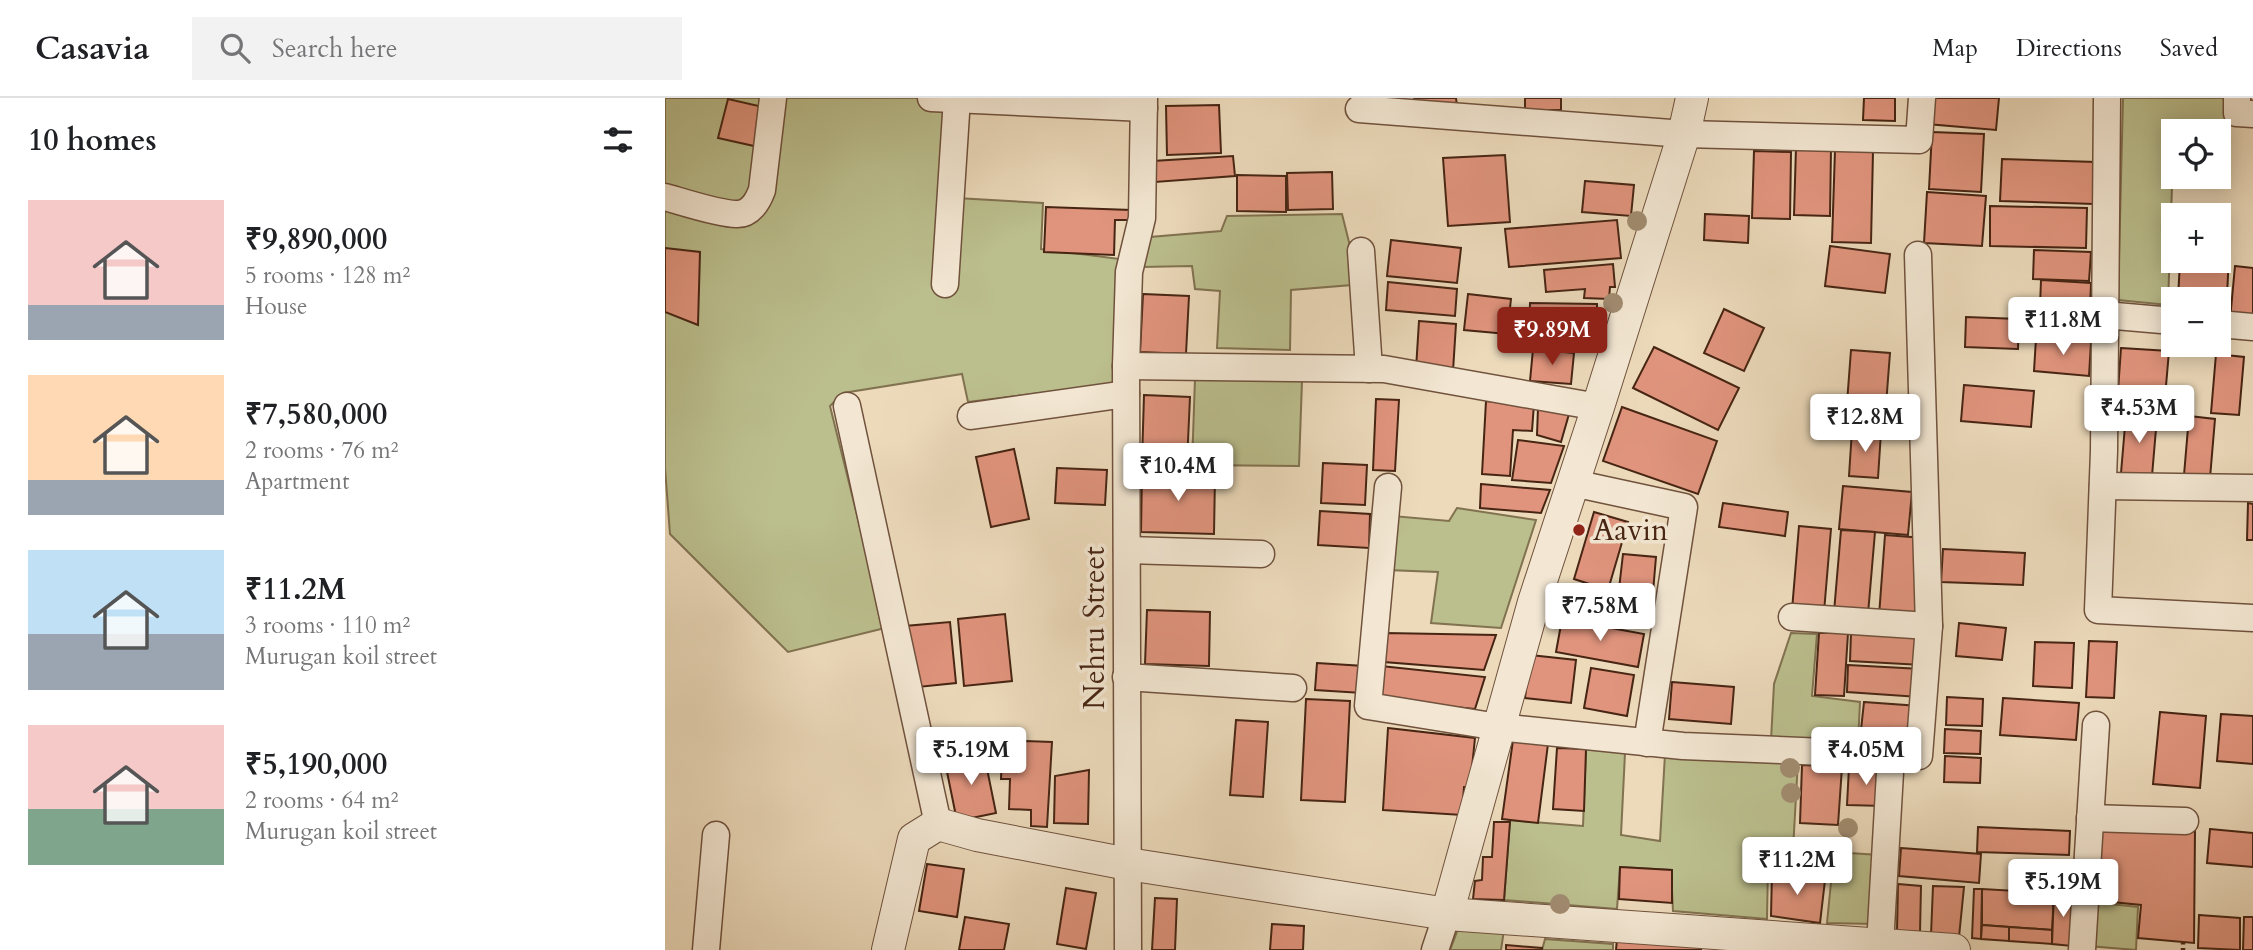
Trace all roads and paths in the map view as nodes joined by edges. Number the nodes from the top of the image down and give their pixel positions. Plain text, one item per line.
1 (773, 98) edge
2 (1692, 98) edge
3 (1922, 98) edge
4 (2107, 98) edge
5 (2237, 98) edge
6 (948, 99) edge
7 (1144, 103) edge
8 (1359, 108) dead end
9 (2253, 114) edge
10 (1684, 134) junction
11 (665, 197) edge
12 (1361, 251) dead end
13 (1918, 256) dead end
14 (945, 284) dead end
15 (2104, 315) junction
16 (2161, 320) edge
17 (2231, 325) edge
18 (2253, 327) edge
19 (1126, 366) junction
20 (1369, 369) junction
21 (1126, 394) junction
22 (847, 406) dead end
23 (1598, 407) junction
24 (971, 416) dead end
25 (1573, 483) junction
26 (2103, 486) junction
27 (1388, 487) dead end
28 (2253, 488) edge
29 (1127, 550) junction
30 (1261, 554) dead end
31 (1792, 617) dead end
32 (2253, 618) edge
33 (1929, 626) junction
34 (1126, 677) junction
35 (1293, 688) dead end
36 (2096, 725) dead end
37 (1498, 727) junction
38 (1647, 743) junction
39 (1891, 755) junction
40 (2090, 818) junction
41 (2185, 821) dead end
42 (938, 824) junction
43 (716, 835) dead end
44 (1128, 864) junction
45 (1447, 914) junction
46 (2183, 942) dead end
47 (1879, 947) edge
48 (706, 950) edge
49 (888, 950) edge
50 (1128, 950) edge
51 (1435, 950) edge
52 (1954, 950) edge
53 (2082, 950) edge
54 (2183, 950) edge

1 - 11 street
2 - 10 street
3 - 10 street
4 - 15 street
5 - 9 street
6 - 7 street
6 - 14 street
7 - 19 street, Nehru Street
8 - 10 street
10 - 23 street
12 - 20 street
13 - 33 street
15 - 16 street
15 - 26 street
17 - 18 street
19 - 20 street
19 - 21 street, Nehru Street
20 - 23 street
21 - 24 street
21 - 29 street, Nehru Street
22 - 42 street
23 - 25 street
25 - 37 street
25 - 38 street
26 - 28 street
26 - 32 street
27 - 37 street
29 - 30 street
29 - 34 street, Nehru Street
31 - 33 street
33 - 39 street
34 - 35 street
34 - 44 street, Nehru Street
36 - 40 street
37 - 38 street
37 - 45 street
38 - 39 street
39 - 47 street
40 - 41 street
40 - 53 street
42 - 44 street
42 - 49 street
43 - 48 street
44 - 45 street
44 - 50 street, Nehru Street
45 - 47 street
45 - 51 street
46 - 54 path
47 - 52 street

